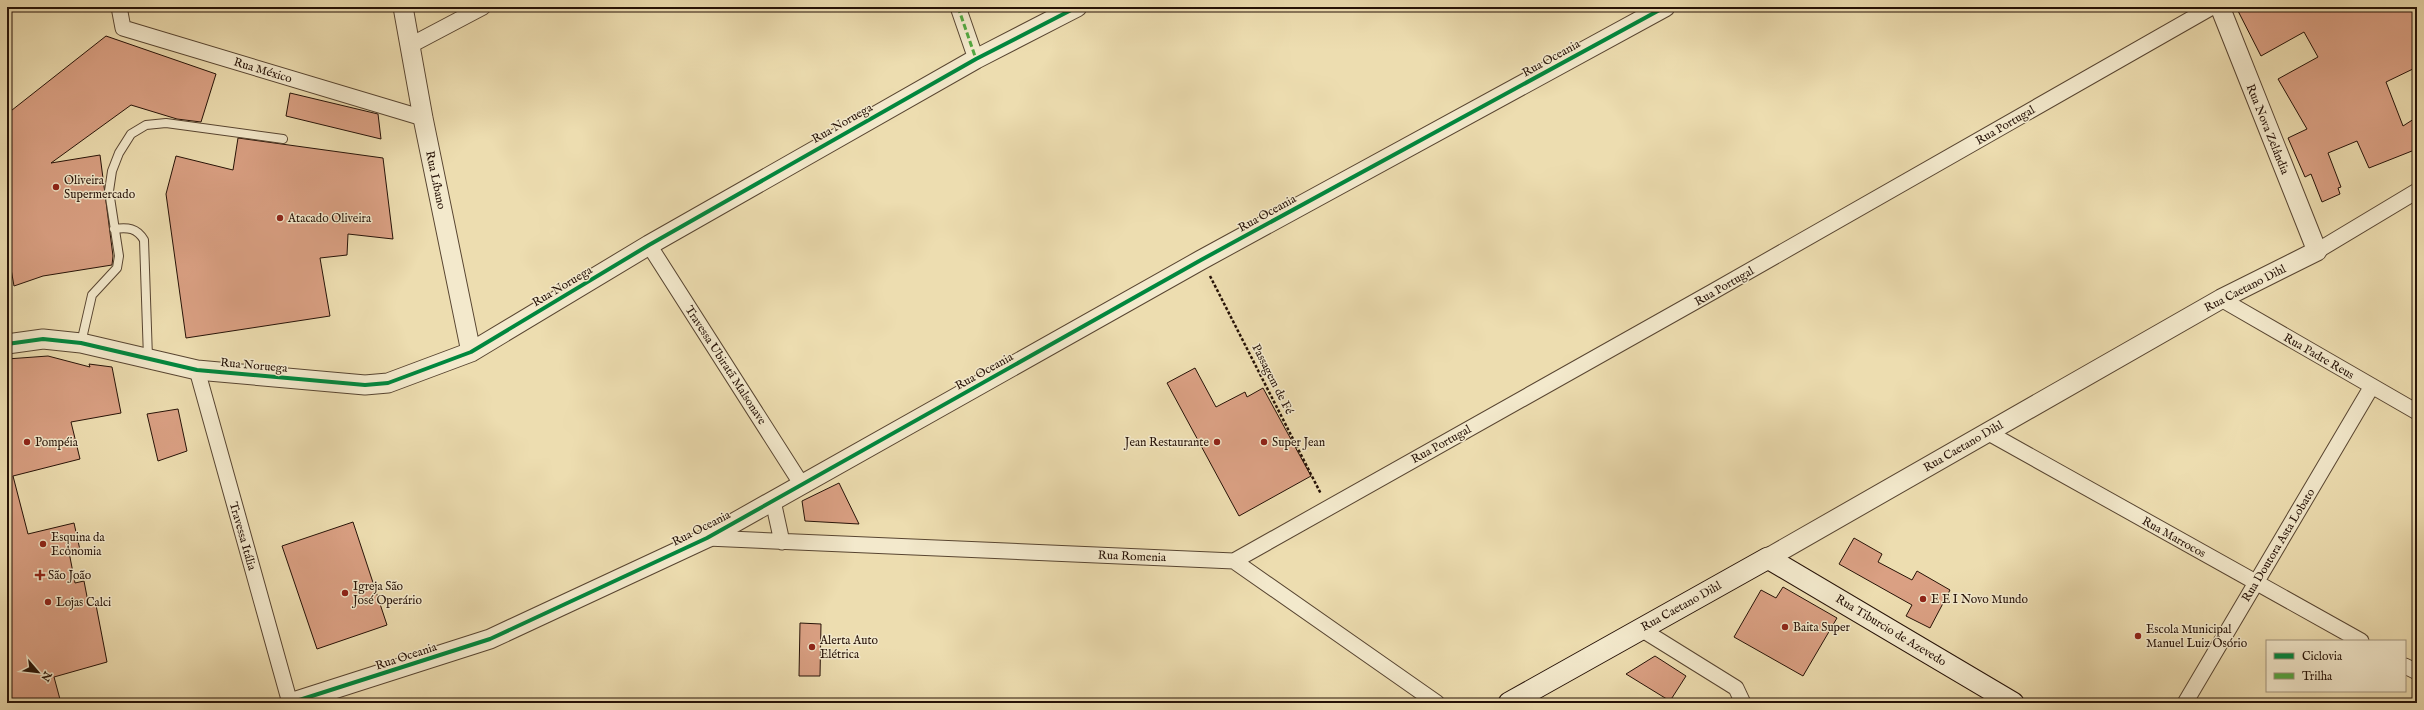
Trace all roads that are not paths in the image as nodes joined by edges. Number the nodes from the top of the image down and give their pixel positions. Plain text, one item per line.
1 (120, 7) edge
2 (404, 7) edge
3 (483, 7) edge
4 (958, 7) edge
5 (1077, 7) edge
6 (1665, 7) edge
7 (2212, 7) edge
8 (2220, 7) edge
9 (411, 45) junction
10 (976, 59) junction
11 (423, 118) junction
12 (283, 139) dead end
13 (2417, 191) edge
14 (114, 229) junction
15 (649, 245) junction
16 (2317, 251) junction
17 (2221, 299) junction
18 (80, 343) junction
19 (7, 344) edge
20 (471, 352) junction
21 (148, 358) junction
22 (197, 370) junction
23 (2372, 386) junction
24 (2417, 412) edge
25 (1987, 432) junction
26 (802, 485) junction
27 (773, 501) junction
28 (708, 538) junction
29 (782, 542) junction
30 (1768, 558) junction
31 (1234, 560) junction
32 (2256, 582) junction
33 (1641, 629) junction
34 (2359, 640) edge
35 (2406, 666) edge
36 (2417, 672) edge
37 (290, 703) edge
38 (1437, 703) edge
39 (1509, 703) edge
40 (1743, 703) edge
41 (2013, 703) edge
42 (2185, 703) edge

1 - 11 street, Rua México
2 - 9 street, Rua Líbano
3 - 9 street
4 - 10 street
5 - 10 street, Rua Noruega
6 - 26 street, Rua Oceania
7 - 31 street, Rua Portugal
8 - 16 street, Rua Nova Zelândia
9 - 11 street, Rua Líbano
10 - 15 street, Rua Noruega
11 - 20 street, Rua Líbano
12 - 14 lane
13 - 16 street, Rua Caetano Dihl
14 - 18 lane
14 - 21 lane
15 - 20 street, Rua Noruega
15 - 26 street, Travessa Ubiratã Malsonave
16 - 17 street, Rua Caetano Dihl
17 - 23 street, Rua Padre Reus
17 - 25 street, Rua Caetano Dihl
18 - 19 street, Rua Noruega
18 - 21 street, Rua Noruega
20 - 22 street, Rua Noruega
21 - 22 street, Rua Noruega
22 - 37 street, Travessa Itália
23 - 24 street, Rua Padre Reus
23 - 32 street, Rua Doutora Asta Lobato
25 - 30 street, Rua Caetano Dihl
25 - 32 street, Rua Marrocos
26 - 27 street, Rua Oceania
27 - 28 street, Rua Oceania
27 - 29 street
28 - 29 street, Rua Romenia
28 - 37 street, Rua Oceania
29 - 31 street, Rua Romenia
30 - 33 main road, Rua Caetano Dihl
30 - 41 main road, Rua Tiburcio de Azevedo
31 - 38 street
32 - 34 street, Rua Marrocos
32 - 42 street, Rua Doutora Asta Lobato
33 - 39 main road, Rua Caetano Dihl
33 - 40 street
35 - 36 street

